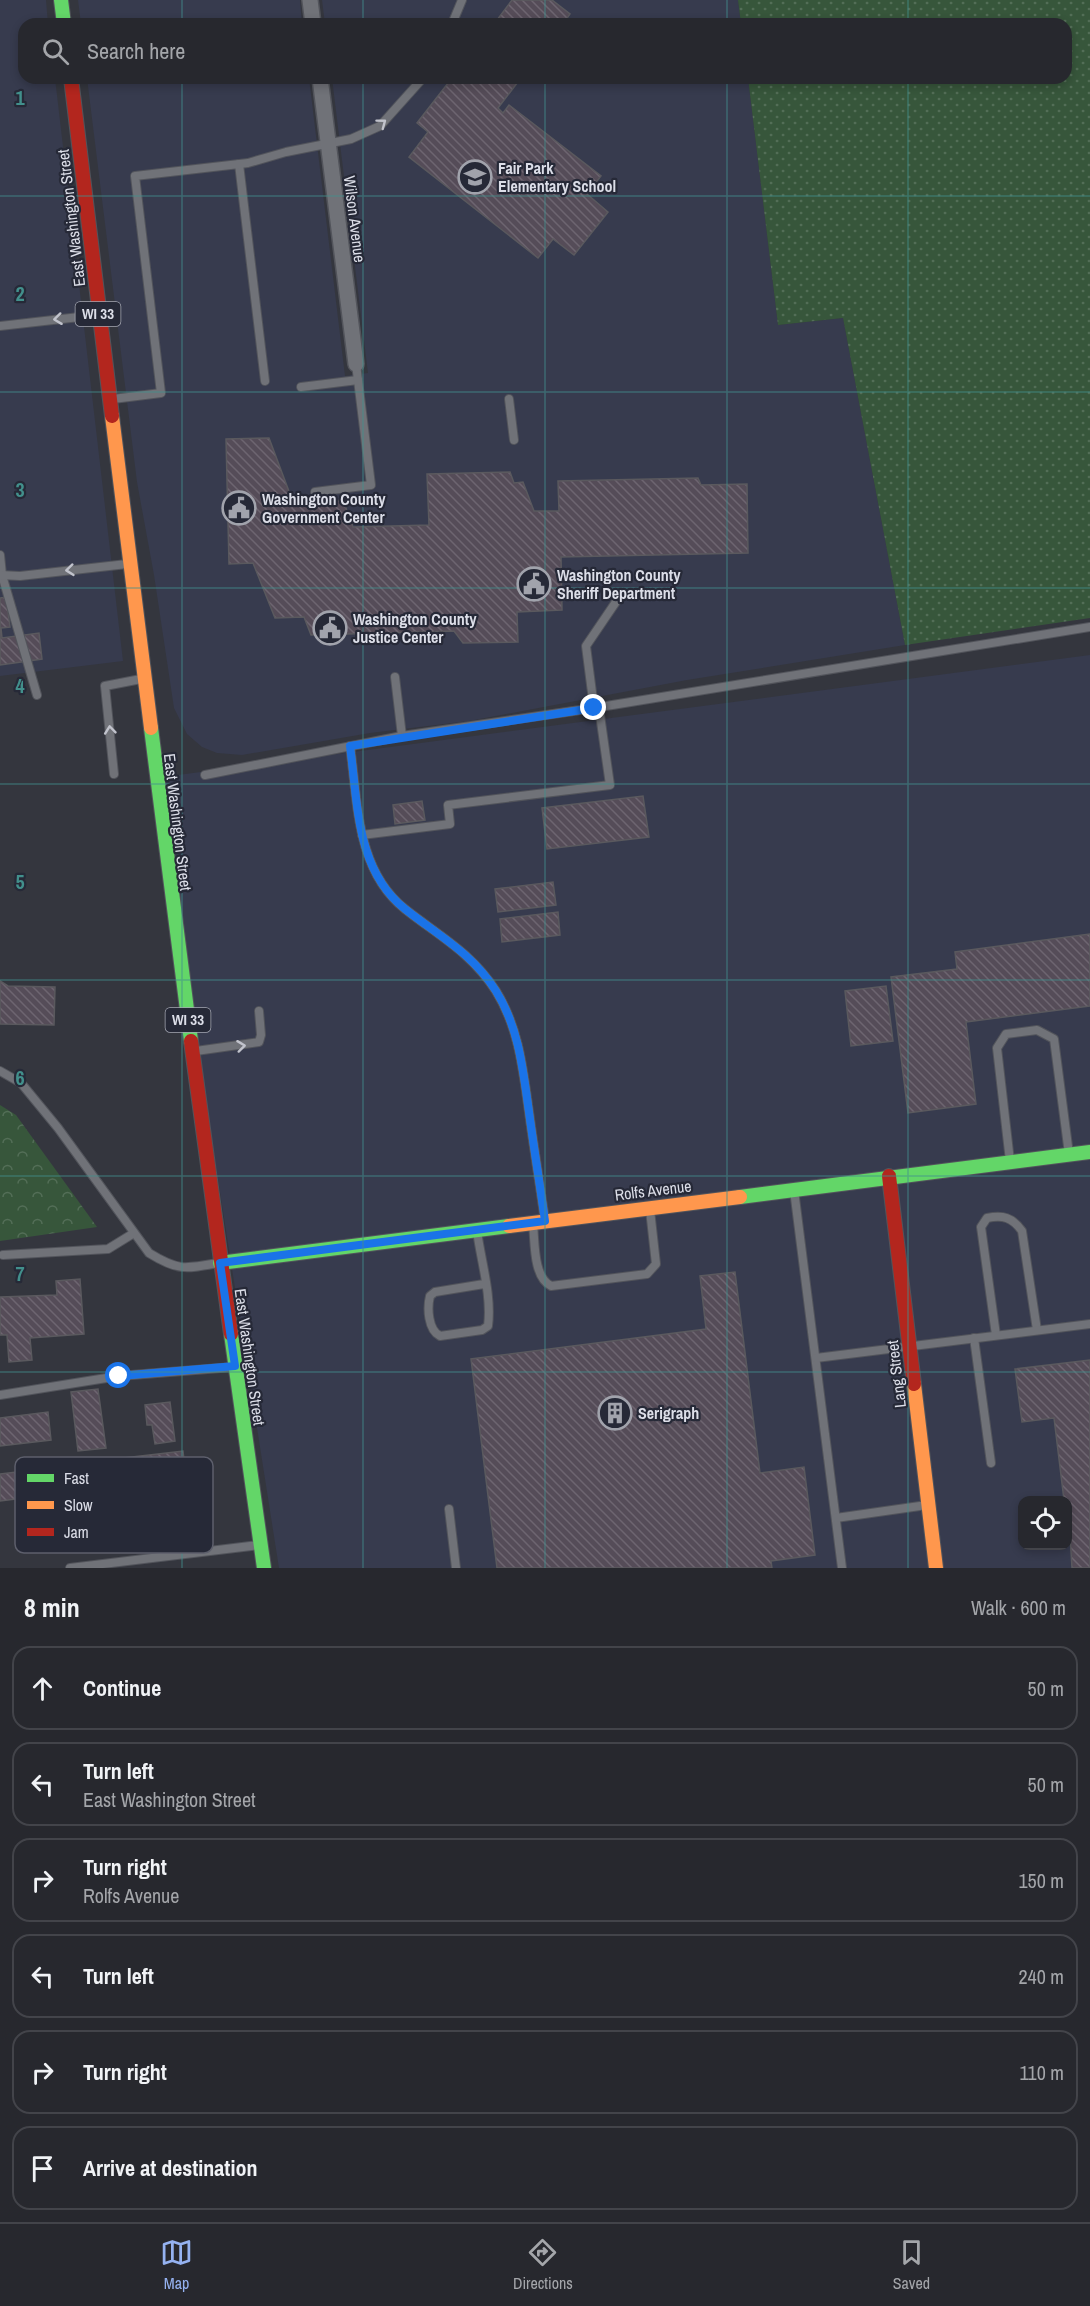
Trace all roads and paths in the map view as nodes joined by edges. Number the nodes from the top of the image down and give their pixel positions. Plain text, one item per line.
1 (62, 0) edge
2 (310, 0) edge
3 (462, 0) edge
4 (64, 18) edge
5 (312, 18) edge
6 (454, 18) edge
7 (72, 84) edge
8 (321, 84) edge
9 (418, 84) edge
10 (328, 145) junction
11 (239, 164) junction
12 (98, 314) junction
13 (0, 326) edge
14 (356, 364) joint
15 (358, 380) junction
16 (265, 381) dead end
17 (301, 387) dead end
18 (509, 399) dead end
19 (108, 400) junction
20 (514, 440) dead end
21 (315, 492) dead end
22 (0, 555) edge
23 (128, 564) junction
24 (1, 575) edge
25 (622, 594) dead end
26 (1090, 627) edge
27 (395, 677) dead end
28 (143, 679) junction
29 (37, 695) dead end
30 (597, 708) junction
31 (402, 736) junction
32 (350, 746) junction
33 (114, 774) dead end
34 (205, 775) dead end
35 (362, 834) junction
36 (259, 1011) dead end
37 (192, 1051) junction
38 (0, 1071) edge
39 (1090, 1152) edge
40 (1069, 1154) junction
41 (1010, 1161) junction
42 (889, 1176) junction
43 (794, 1188) junction
44 (650, 1207) junction
45 (539, 1221) junction
46 (477, 1230) junction
47 (134, 1233) junction
48 (3, 1255) dead end
49 (220, 1263) junction
50 (484, 1284) junction
51 (1090, 1324) edge
52 (1037, 1330) junction
53 (996, 1335) junction
54 (974, 1338) junction
55 (909, 1346) junction
56 (816, 1358) junction
57 (235, 1366) junction
58 (0, 1395) edge
59 (990, 1463) dead end
60 (928, 1504) junction
61 (449, 1509) dead end
62 (836, 1518) junction
63 (260, 1545) junction
64 (213, 1551) edge
65 (194, 1553) edge
66 (70, 1568) edge
67 (264, 1568) edge
68 (456, 1568) edge
69 (842, 1568) edge
70 (936, 1568) edge

1 - 4 main road
2 - 5 street
3 - 6 lane
7 - 12 main road, East Washington Street / WI 33
8 - 10 street, Wilson Avenue
10 -> 9 lane
10 - 11 lane
10 - 14 street, Wilson Avenue
11 - 16 lane
11 - 19 lane
12 -> 13 lane
12 - 19 main road, East Washington Street / WI 33
14 - 15 lane
15 - 17 lane
15 - 21 lane
18 - 20 lane
19 - 23 main road, East Washington Street / WI 33
22 - 24 lane
23 -> 24 lane
23 - 28 main road, East Washington Street / WI 33
24 - 29 lane
25 - 30 lane
26 - 30 lane
27 - 31 lane
33 -> 28 lane
28 - 37 main road, East Washington Street / WI 33
30 - 31 lane
30 - 35 lane
31 - 32 lane
32 - 34 lane
32 - 35 lane
35 - 45 lane
37 -> 36 lane
37 - 49 main road, East Washington Street / WI 33
38 - 47 lane
39 - 40 main road, Rolfs Avenue
40 - 41 main road, Rolfs Avenue
40 - 41 lane
41 - 42 main road, Rolfs Avenue
42 - 43 main road, Rolfs Avenue
42 - 55 main road, Lang Street
43 - 44 main road, Rolfs Avenue
43 - 56 lane
44 - 45 main road, Rolfs Avenue
44 - 45 lane
45 - 46 main road, Rolfs Avenue
46 - 49 main road, Rolfs Avenue
46 - 50 lane
47 - 48 lane
47 - 49 lane
49 - 57 main road, East Washington Street / WI 33
50 - 50 lane
51 - 52 lane
52 - 53 lane
52 - 53 lane
53 - 54 lane
54 - 55 lane
54 - 59 lane
55 - 56 lane
55 - 60 main road, Lang Street
56 - 62 lane
57 - 58 lane
57 - 63 main road, East Washington Street / WI 33
60 - 62 lane
60 - 70 main road, Lang Street
61 - 68 lane
62 - 69 lane
63 - 64 lane
63 - 67 main road, East Washington Street / WI 33
65 - 66 lane

